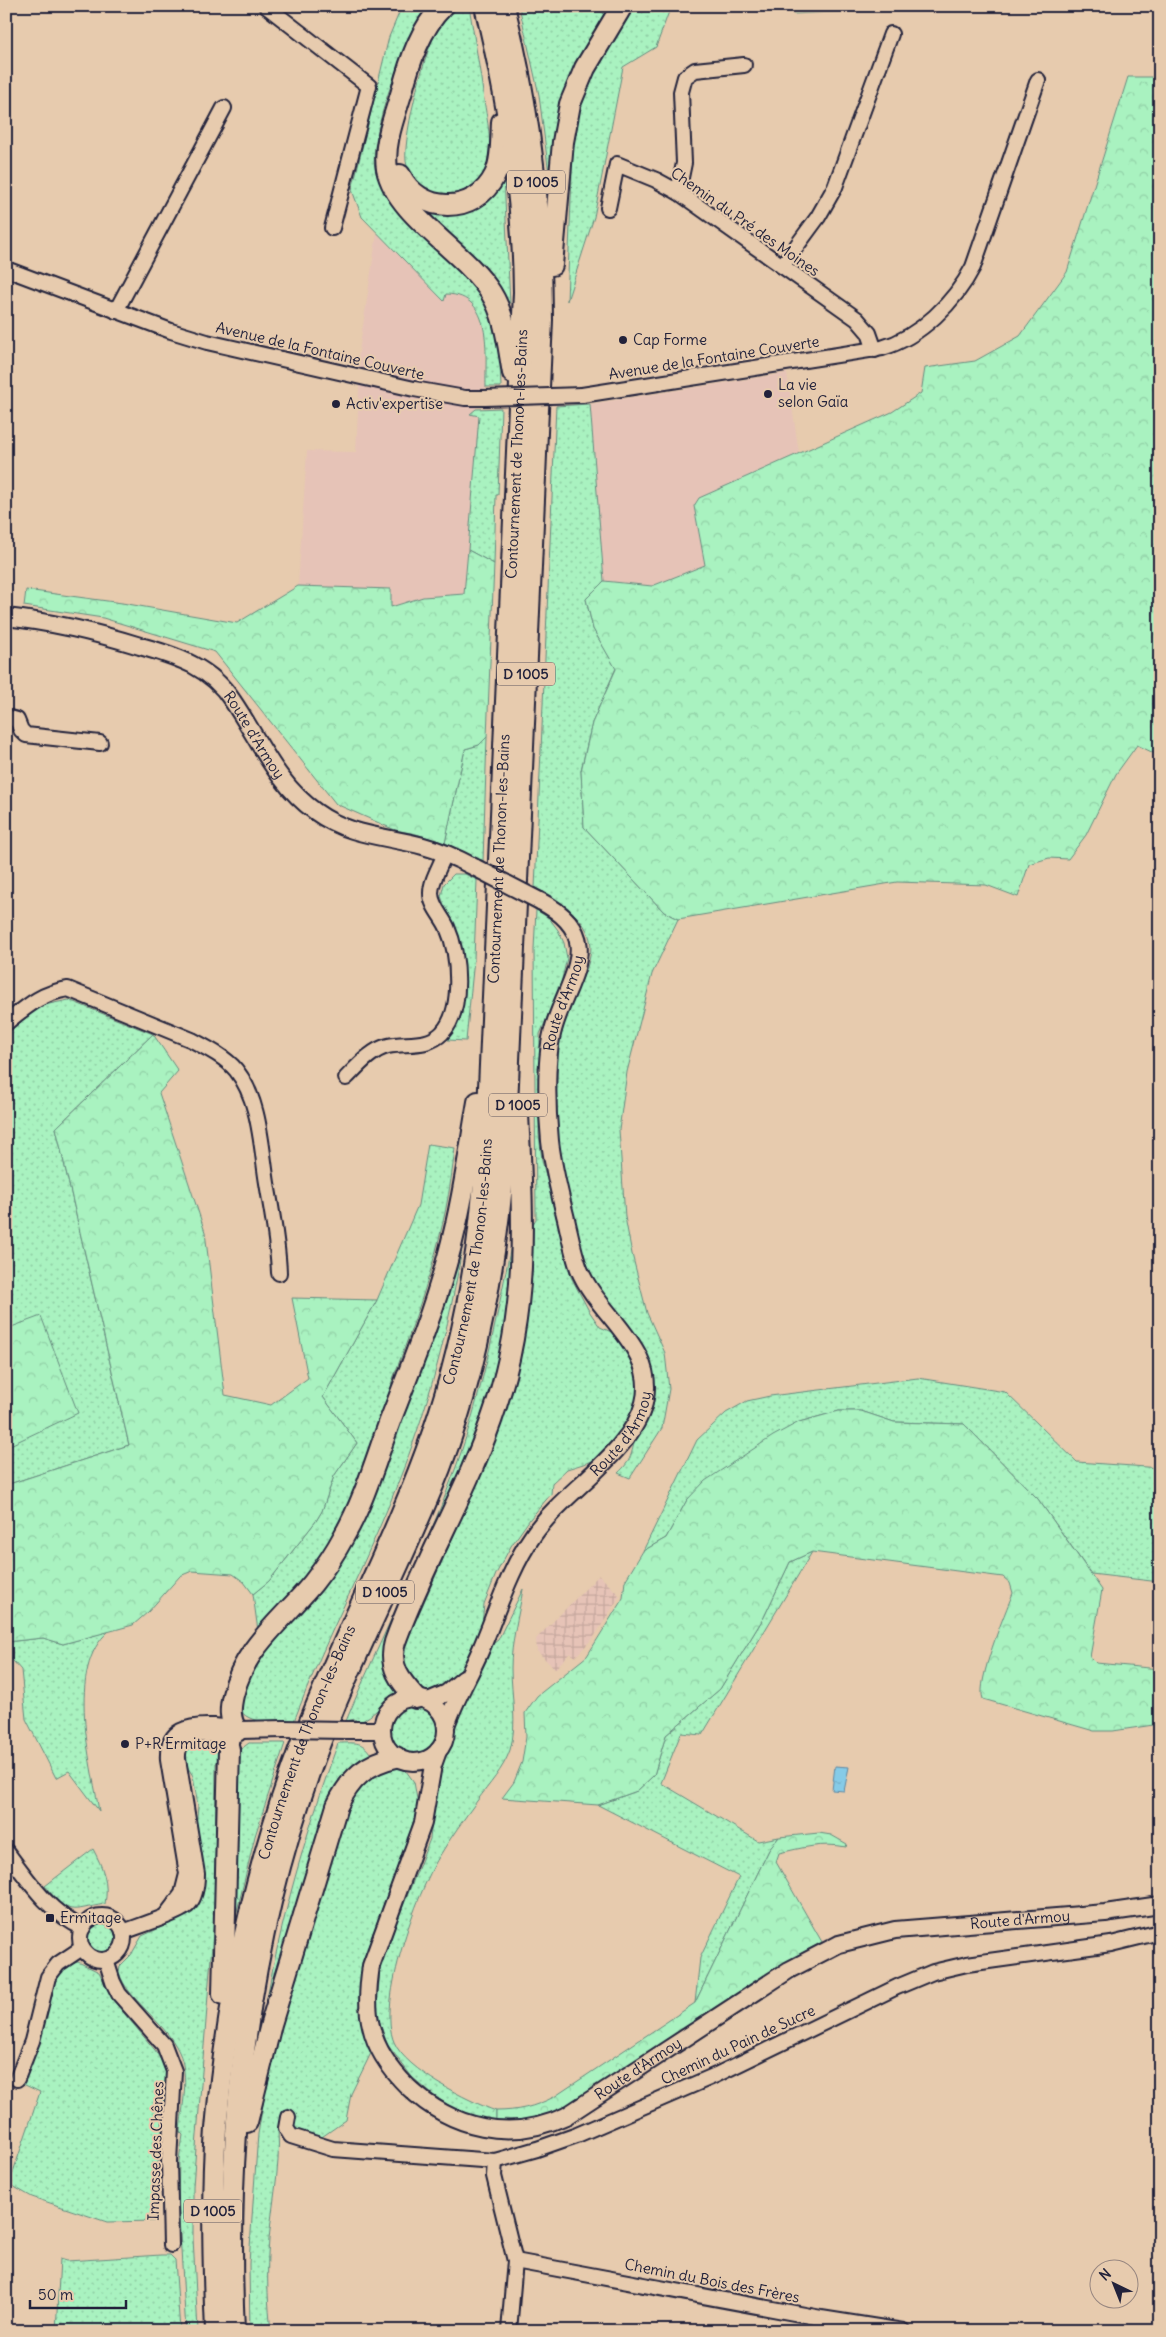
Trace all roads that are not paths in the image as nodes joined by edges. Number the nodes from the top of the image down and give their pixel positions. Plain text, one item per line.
1 (266, 6) edge
2 (443, 6) edge
3 (485, 6) edge
4 (504, 6) edge
5 (622, 6) edge
6 (891, 34) dead end
7 (744, 65) dead end
8 (1038, 80) dead end
9 (504, 87) junction
10 (224, 108) dead end
11 (392, 129) junction
12 (678, 192) junction
13 (608, 208) dead end
14 (332, 228) dead end
15 (782, 266) junction
16 (6, 269) edge
17 (116, 311) junction
18 (875, 350) junction
19 (541, 361) junction
20 (520, 410) junction
21 (6, 617) edge
22 (6, 717) edge
23 (100, 743) dead end
24 (445, 853) junction
25 (512, 987) junction
26 (493, 1008) junction
27 (6, 1023) edge
28 (346, 1078) dead end
29 (279, 1273) dead end
30 (470, 1672) junction
31 (422, 1699) junction
32 (446, 1726) junction
33 (382, 1730) junction
34 (232, 1740) junction
35 (438, 1751) junction
36 (402, 1759) junction
37 (426, 1807) junction
38 (6, 1850) edge
39 (1160, 1905) edge
40 (83, 1928) junction
41 (123, 1932) junction
42 (1160, 1932) edge
43 (82, 1948) junction
44 (106, 1960) junction
45 (17, 2079) dead end
46 (220, 2090) junction
47 (288, 2117) dead end
48 (496, 2161) junction
49 (232, 2193) junction
50 (171, 2245) dead end
51 (514, 2261) junction
52 (216, 2331) edge
53 (234, 2331) edge
54 (508, 2331) edge
55 (903, 2331) edge

1 - 14 street
2 - 11 highway
3 - 9 highway, Contournement de Thonon-les-Bains / D 1005
4 - 19 highway, Contournement de Thonon-les-Bains / D 1005
5 - 19 highway
6 - 15 street
7 - 12 street
8 - 18 street, Avenue de la Fontaine Couverte
9 - 11 highway
9 - 20 highway, Contournement de Thonon-les-Bains / D 1005
10 - 17 street
11 - 20 highway
12 - 13 street, Chemin du Pré des Moines
12 - 15 street, Chemin du Pré des Moines
15 - 18 street, Chemin du Pré des Moines
16 - 17 street, Avenue de la Fontaine Couverte
17 - 18 street, Avenue de la Fontaine Couverte, bridge
19 - 25 highway, Contournement de Thonon-les-Bains / D 1005
20 - 26 highway, Contournement de Thonon-les-Bains / D 1005
21 - 24 main road, Route d'Armoy
22 - 23 street
24 - 28 street
24 - 30 main road, Route d'Armoy, bridge
25 - 31 highway, D 1005
25 - 49 highway, Contournement de Thonon-les-Bains / D 1005
26 - 34 highway, D 1005
26 - 46 highway, Contournement de Thonon-les-Bains / D 1005
27 - 29 street
30 - 31 main road, Route d'Armoy
30 - 32 main road, Route d'Armoy
31 - 32 main road
31 - 33 main road
32 - 35 main road
33 - 34 main road, bridge
33 - 36 main road
34 - 41 street
34 - 46 highway, D 1005
35 - 36 main road
35 - 37 main road, Route d'Armoy
36 - 37 main road, Route d'Armoy
36 - 49 highway, D 1005
37 - 39 main road, Route d'Armoy
38 - 40 street
40 - 41 street
40 - 43 street
41 - 44 street
42 - 48 street, Chemin du Pain de Sucre
43 - 44 street
43 - 45 street
44 - 50 street, Impasse des Chênes
46 - 52 highway, Contournement de Thonon-les-Bains / D 1005
47 - 48 street, Chemin du Pain de Sucre
48 - 51 street
49 - 53 highway, Contournement de Thonon-les-Bains / D 1005
51 - 54 street
51 - 55 street, Chemin du Bois des Frères

